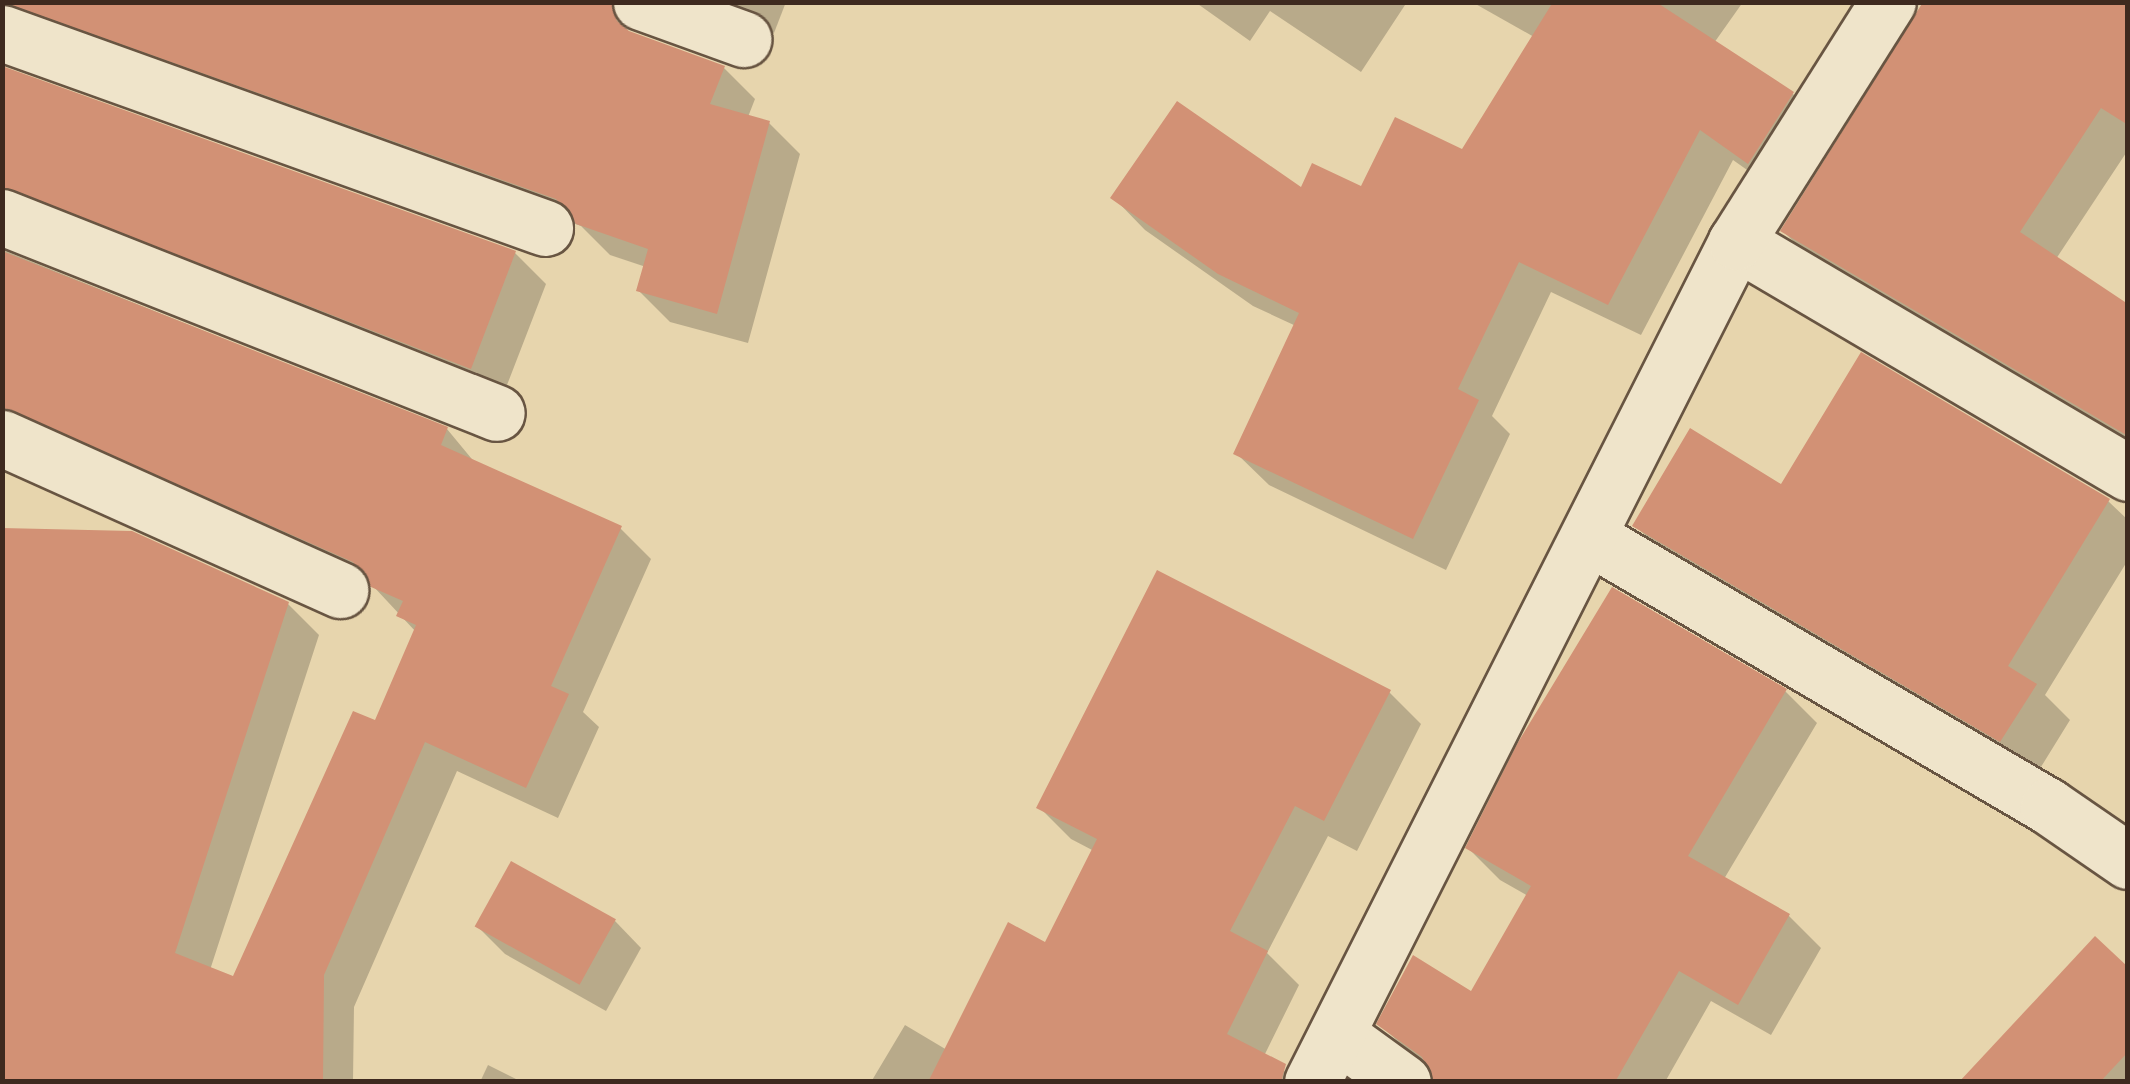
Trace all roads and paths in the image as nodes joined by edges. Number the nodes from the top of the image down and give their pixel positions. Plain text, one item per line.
1 (641, 2) edge
2 (1888, 2) edge
3 (2, 33) edge
4 (743, 39) dead end
5 (2, 217) edge
6 (546, 228) dead end
7 (1736, 242) junction
8 (497, 413) dead end
9 (2, 438) edge
10 (2128, 473) edge
11 (1589, 537) junction
12 (340, 590) dead end
13 (2128, 862) edge
14 (1325, 1058) edge
15 (1403, 1082) edge

1 - 4 street
2 - 7 street
3 - 6 street
5 - 8 street
7 - 10 street
7 - 11 street
9 - 12 street
11 - 13 street
11 - 14 street
14 - 15 street

